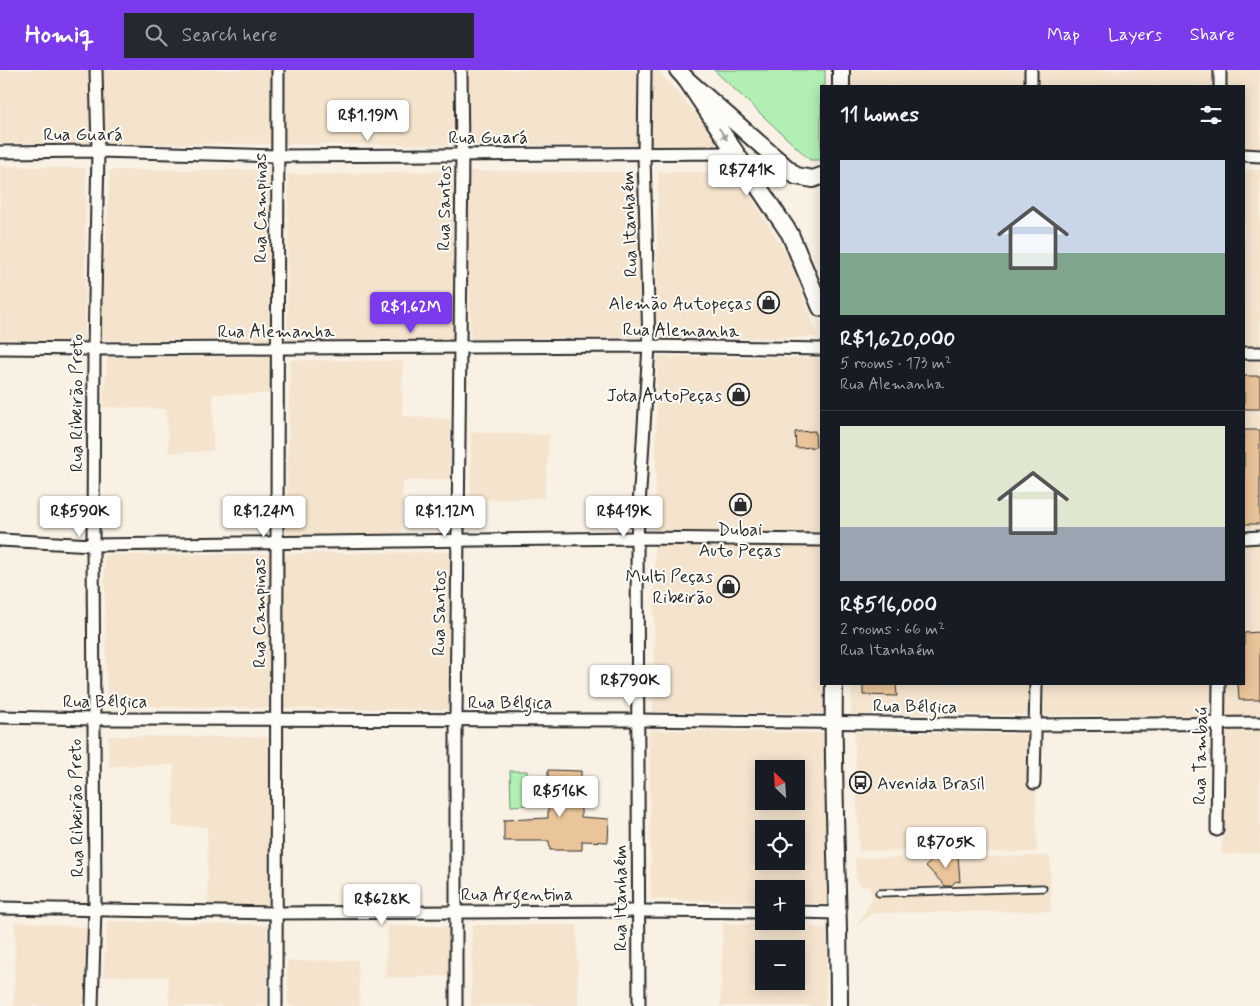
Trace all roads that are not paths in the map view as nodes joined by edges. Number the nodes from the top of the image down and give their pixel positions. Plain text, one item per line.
1 (96, 70) edge
2 (278, 70) edge
3 (461, 70) edge
4 (645, 70) edge
5 (841, 70) edge
6 (1031, 70) edge
7 (1220, 70) edge
8 (682, 74) edge
9 (840, 85) edge
10 (1031, 85) edge
11 (1220, 85) edge
12 (98, 151) junction
13 (0, 152) edge
14 (736, 153) junction
15 (462, 154) junction
16 (644, 155) junction
17 (1245, 155) edge
18 (278, 156) junction
19 (1260, 156) edge
20 (820, 176) edge
21 (820, 306) edge
22 (650, 346) junction
23 (460, 347) junction
24 (0, 348) edge
25 (278, 348) junction
26 (94, 349) junction
27 (820, 350) edge
28 (1245, 353) edge
29 (1260, 353) edge
30 (1260, 537) edge
31 (638, 538) junction
32 (1245, 538) edge
33 (0, 540) edge
34 (458, 540) junction
35 (820, 540) edge
36 (277, 542) junction
37 (93, 545) junction
38 (834, 685) edge
39 (1036, 685) edge
40 (1219, 685) edge
41 (0, 717) edge
42 (277, 718) junction
43 (93, 719) junction
44 (456, 720) junction
45 (638, 720) junction
46 (833, 722) junction
47 (1218, 723) junction
48 (1260, 723) edge
49 (1036, 724) junction
50 (1034, 783) dead end
51 (1216, 830) dead end
52 (1043, 888) dead end
53 (879, 893) dead end
54 (0, 908) edge
55 (95, 909) junction
56 (638, 910) junction
57 (456, 912) junction
58 (755, 912) edge
59 (805, 912) edge
60 (276, 913) junction
61 (838, 913) junction
62 (92, 1006) edge
63 (276, 1006) edge
64 (456, 1006) edge
65 (639, 1006) edge
66 (839, 1006) edge

1 - 12 street, Rua Ribeirão Preto
2 - 18 street, Rua Campinas
3 - 15 street, Rua Santos
4 - 16 street, Rua Itanhaém
5 - 9 main road
6 - 10 street
7 - 11 street
8 -> 14 main road
8 - 20 main road
12 - 13 street, Rua Guará
12 - 18 street, Rua Guará
12 - 26 street, Rua Ribeirão Preto
14 - 16 street, Rua Guará
14 - 21 main road
15 - 16 street, Rua Guará
15 - 18 street, Rua Guará
15 - 23 street, Rua Santos
16 - 22 street, Rua Itanhaém
17 - 19 street
18 - 25 street, Rua Campinas
22 - 23 street, Rua Alemanha
22 - 27 street, Rua Alemanha
22 - 31 street, Rua Itanhaém
23 - 25 street, Rua Alemanha
23 - 34 street, Rua Santos
24 - 26 street, Rua Alemanha
25 - 26 street, Rua Alemanha
25 - 36 street, Rua Campinas
26 - 37 street, Rua Ribeirão Preto
28 - 29 street
30 - 32 street
31 - 34 street
31 - 35 street
31 - 45 street, Rua Itanhaém
33 - 37 street
34 - 36 street
34 - 44 street, Rua Santos
36 - 37 street
36 - 42 street, Rua Campinas
37 - 43 street, Rua Ribeirão Preto
38 - 46 main road
39 - 49 street
40 - 47 street, Rua Tambaú
41 - 43 street, Rua Bélgica
42 - 43 street, Rua Bélgica
42 - 44 street, Rua Bélgica
42 - 60 street, Rua Campinas
43 - 55 street, Rua Ribeirão Preto
44 - 45 street, Rua Bélgica
44 - 57 street, Rua Santos
45 - 46 street, Rua Bélgica
45 - 56 street, Rua Itanhaém
46 - 49 street, Rua Bélgica
46 - 61 main road
47 - 48 street, Rua Bélgica
47 - 49 street, Rua Bélgica
47 - 51 street, Rua Tambaú
49 - 50 street
52 - 53 lane
54 - 55 street, Rua Argentina
55 - 60 street, Rua Argentina
55 - 62 street, Rua Ribeirão Preto
56 - 57 street, Rua Argentina
56 - 58 street, Rua Argentina
56 - 65 street, Rua Itanhaém
57 - 60 street, Rua Argentina
57 - 64 street, Rua Santos
59 - 61 street
60 - 63 street, Rua Campinas
61 - 66 main road

